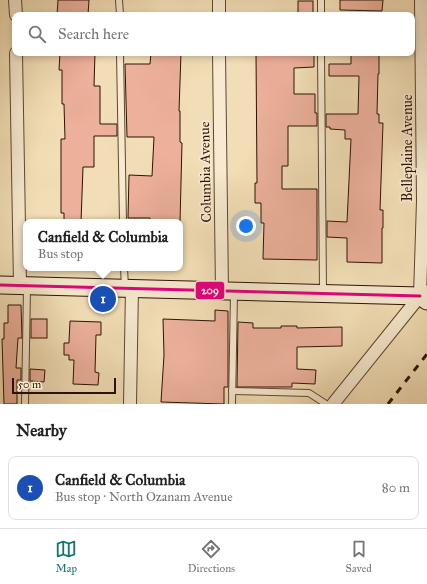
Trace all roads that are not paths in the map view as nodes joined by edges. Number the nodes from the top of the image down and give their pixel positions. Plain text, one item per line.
1 (15, 0) edge
2 (119, 0) edge
3 (218, 0) edge
4 (321, 0) edge
5 (421, 0) edge
6 (16, 12) edge
7 (120, 12) edge
8 (219, 12) edge
9 (321, 12) edge
10 (16, 56) edge
11 (120, 56) edge
12 (219, 56) edge
13 (321, 56) edge
14 (123, 219) edge
15 (23, 257) edge
16 (23, 271) edge
17 (125, 271) edge
18 (0, 285) edge
19 (24, 286) junction
20 (128, 288) junction
21 (228, 291) junction
22 (323, 293) junction
23 (425, 295) edge
24 (232, 391) junction
25 (25, 404) edge
26 (130, 404) edge
27 (232, 404) edge
28 (326, 404) edge
29 (333, 404) edge

1 - 6 street
2 - 7 lane
3 - 8 street
4 - 9 lane
5 - 23 street, Belleplaine Avenue
10 - 15 street
11 - 14 lane
12 - 21 street, Columbia Avenue
13 - 22 lane
16 - 19 street
17 - 20 lane
18 - 19 street
19 - 20 street
19 - 25 lane
20 - 21 street
20 - 26 street
21 - 22 street
21 - 24 lane
22 - 23 street
23 - 29 street
24 - 27 lane
24 - 28 lane

